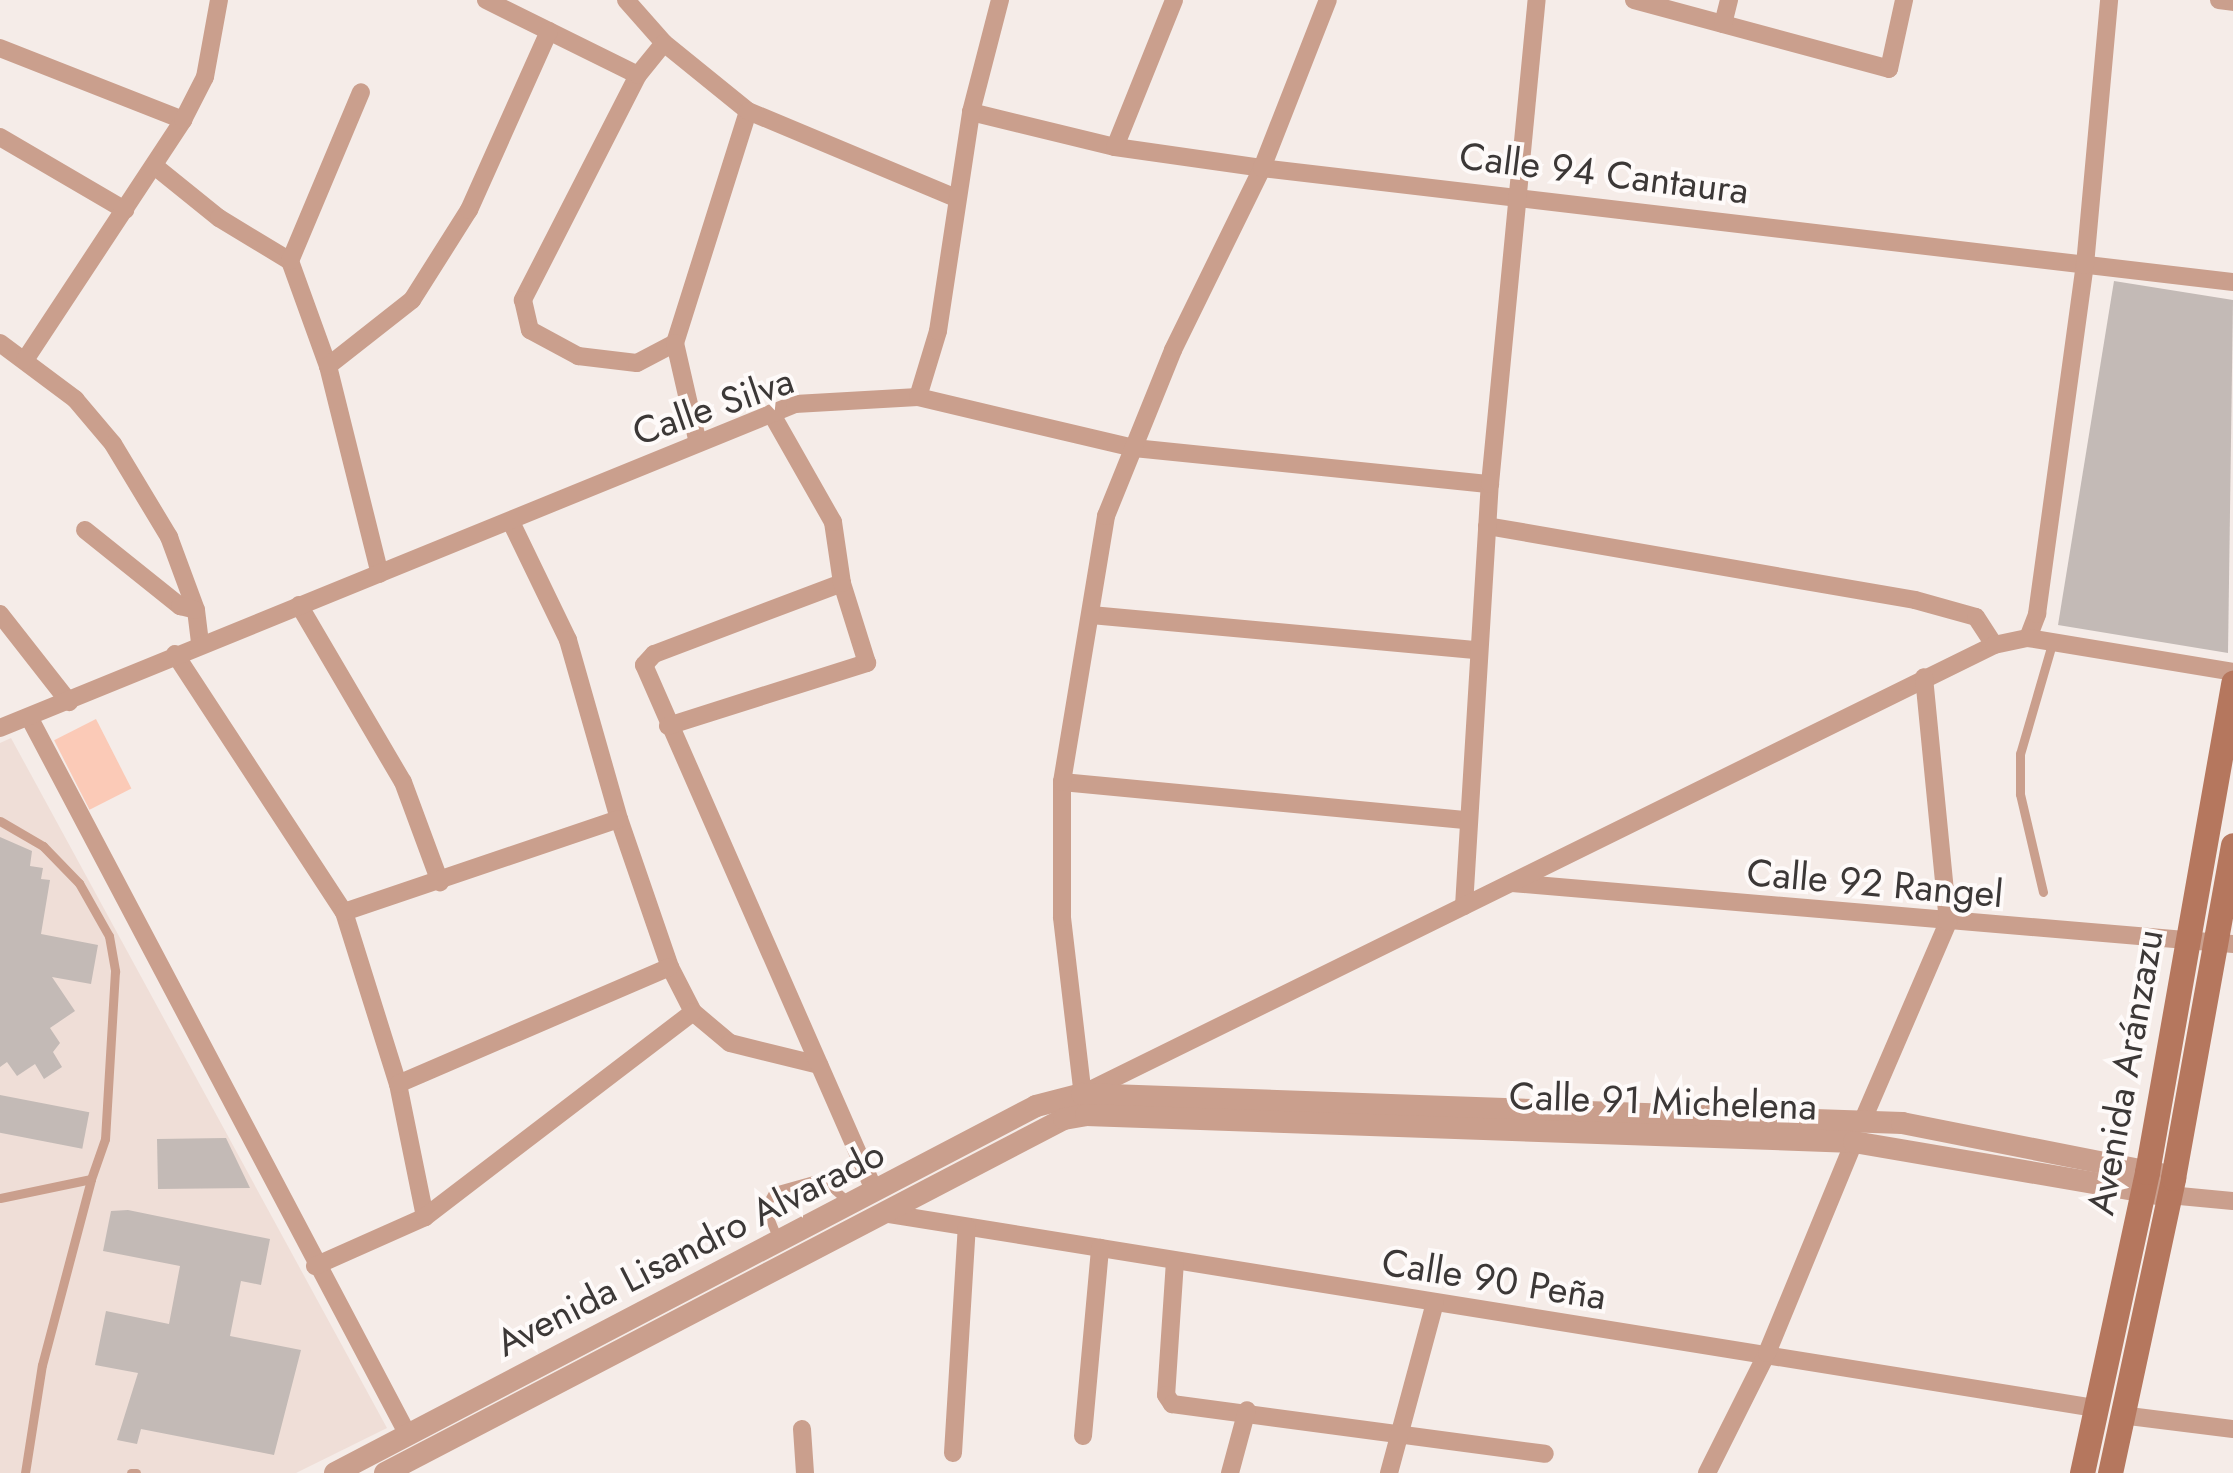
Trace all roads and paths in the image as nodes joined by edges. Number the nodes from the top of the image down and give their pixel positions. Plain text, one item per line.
1 (219, 0) edge
2 (486, 0) edge
3 (626, 0) edge
4 (1000, 0) edge
5 (1174, 0) edge
6 (1328, 0) edge
7 (1537, 0) edge
8 (1634, 0) edge
9 (1729, 0) edge
10 (1904, 0) edge
11 (2109, 0) edge
12 (2219, 0) edge
13 (2233, 2) edge
14 (1723, 24) junction
15 (549, 31) junction
16 (664, 43) junction
17 (2, 53) edge
18 (638, 75) junction
19 (360, 92) dead end
20 (748, 111) junction
21 (971, 112) junction
22 (183, 120) junction
23 (0, 137) edge
24 (1115, 148) junction
25 (157, 168) junction
26 (1262, 168) junction
27 (1514, 194) junction
28 (956, 198) junction
29 (125, 210) junction
30 (290, 260) junction
31 (2085, 265) junction
32 (2233, 282) edge
33 (0, 343) edge
34 (675, 343) junction
35 (26, 360) junction
36 (328, 366) junction
37 (918, 397) junction
38 (771, 413) junction
39 (697, 440) junction
40 (1134, 448) junction
41 (1490, 484) junction
42 (511, 522) junction
43 (1487, 526) junction
44 (84, 530) dead end
45 (380, 574) junction
46 (842, 583) junction
47 (299, 605) junction
48 (196, 610) junction
49 (0, 614) edge
50 (1091, 615) junction
51 (2028, 638) junction
52 (2053, 641) junction
53 (200, 644) junction
54 (1994, 646) junction
55 (1477, 650) junction
56 (175, 654) junction
57 (2233, 672) edge
58 (1924, 678) junction
59 (2233, 683) edge
60 (69, 702) junction
61 (29, 717) junction
62 (668, 726) junction
63 (0, 728) edge
64 (1062, 782) junction
65 (618, 819) junction
66 (0, 820) edge
67 (1467, 820) junction
68 (2233, 845) edge
69 (440, 882) junction
70 (1512, 883) junction
71 (2042, 892) dead end
72 (1464, 906) junction
73 (344, 912) junction
74 (1948, 922) junction
75 (2188, 942) junction
76 (2224, 943) edge
77 (670, 968) junction
78 (692, 1012) junction
79 (819, 1065) junction
80 (398, 1084) junction
81 (1084, 1105) junction
82 (1858, 1132) junction
83 (90, 1179) junction
84 (2145, 1182) junction
85 (2179, 1190) junction
86 (0, 1198) edge
87 (2233, 1201) edge
88 (879, 1202) junction
89 (850, 1204) junction
90 (425, 1217) junction
91 (967, 1227) junction
92 (778, 1240) junction
93 (1100, 1248) junction
94 (1175, 1260) junction
95 (315, 1266) junction
96 (1435, 1303) junction
97 (1768, 1353) junction
98 (2095, 1408) junction
99 (1248, 1410) junction
100 (2121, 1415) junction
101 (802, 1429) dead end
102 (2233, 1429) edge
103 (1400, 1433) junction
104 (408, 1435) junction
105 (1083, 1436) dead end
106 (953, 1453) dead end
107 (1545, 1454) dead end
108 (25, 1473) edge
109 (335, 1473) edge
110 (385, 1473) edge
111 (805, 1473) edge
112 (1230, 1473) edge
113 (1389, 1473) edge
114 (1707, 1473) edge
115 (2082, 1473) edge
116 (2110, 1473) edge

1 - 22 street
2 - 15 street
3 - 16 street
4 - 21 street
5 - 24 street
6 - 26 street
7 - 27 street
8 - 14 street
9 - 14 street
10 - 14 street
11 - 31 street
12 - 13 street
15 - 18 street
15 - 36 street
16 - 18 street
16 - 20 street
17 - 22 street
18 - 34 street
19 - 30 street
20 - 28 street
20 - 34 street
21 - 24 street, Calle 94 Cantaura
21 - 28 street
22 - 25 street
23 - 29 street
24 - 26 street, Calle 94 Cantaura
25 - 29 street
25 - 30 street
26 - 27 street, Calle 94 Cantaura
26 - 40 street
27 - 31 street, Calle 94 Cantaura
27 - 41 street
28 - 37 street
29 - 35 street
30 - 36 street
31 - 32 street, Calle 94 Cantaura
31 - 51 street
33 - 35 street
34 - 39 street
35 - 48 street
36 - 45 street
37 - 38 street, Calle Silva
37 - 40 street, Calle Silva
38 - 39 street, Calle Silva
38 - 46 street
39 - 42 street, Calle Silva
40 - 41 street, Calle Silva
40 - 50 street
41 - 43 street
42 - 45 street, Calle Silva
42 - 65 street
43 - 54 street
43 - 55 street
44 - 48 street
45 - 47 street, Calle Silva
46 - 62 street
46 - 62 street
47 - 53 street, Calle Silva
47 - 69 street
48 - 53 street
49 - 60 street
50 - 55 street
50 - 64 street
51 - 52 street
51 - 54 street
52 - 57 street
52 - 71 lane
53 - 56 street, Calle Silva
54 - 58 street
55 - 67 street
56 - 60 street, Calle Silva
56 - 73 street
58 - 70 street
58 - 74 street
59 - 75 main road, Avenida Aránzazu
60 - 61 street, Calle Silva
61 - 63 street, Calle Silva
61 - 95 street
62 - 79 street
64 - 67 street
64 - 81 street
65 - 69 street
65 - 77 street
66 - 83 lane
67 - 72 street
68 - 76 main road, Avenida Aránzazu
69 - 73 street
70 - 72 street
70 - 74 street, Calle 92 Rangel
72 - 81 street
73 - 80 street
74 - 75 street, Calle 92 Rangel
74 - 82 street
75 - 76 street, Calle 92 Rangel
75 - 84 main road, Avenida Aránzazu
76 - 85 main road, Avenida Aránzazu
77 - 78 street
77 - 80 street
78 - 79 street
78 - 90 street
79 - 88 street
80 - 90 street
81 - 82 street, Calle 91 Michelena
81 - 88 street, Avenida Lisandro Alvarado
82 - 84 street, Calle 91 Michelena
82 - 97 street
83 - 86 lane
83 - 108 lane
84 - 85 street, Calle 91 Michelena
84 - 98 main road, Avenida Aránzazu
85 - 87 street, Calle 91 Michelena
85 - 100 main road, Avenida Aránzazu
88 - 89 street, Avenida Lisandro Alvarado
88 - 91 street, Calle 90 Peña
88 - 110 street, Avenida Lisandro Alvarado
89 - 92 street, Avenida Lisandro Alvarado
89 - 92 lane
90 - 95 street
91 - 93 street, Calle 90 Peña
91 - 106 street
92 - 104 street, Avenida Lisandro Alvarado
93 - 94 street, Calle 90 Peña
93 - 105 street
94 - 96 street, Calle 90 Peña
94 - 99 street
95 - 104 street
96 - 97 street, Calle 90 Peña
96 - 103 street
97 - 98 street, Calle 90 Peña
97 - 114 street
98 - 115 main road, Avenida Aránzazu
99 - 103 street
99 - 112 street
100 - 102 street
100 - 116 main road, Avenida Aránzazu
101 - 111 street
103 - 107 street
103 - 113 street
104 - 109 street, Avenida Lisandro Alvarado

